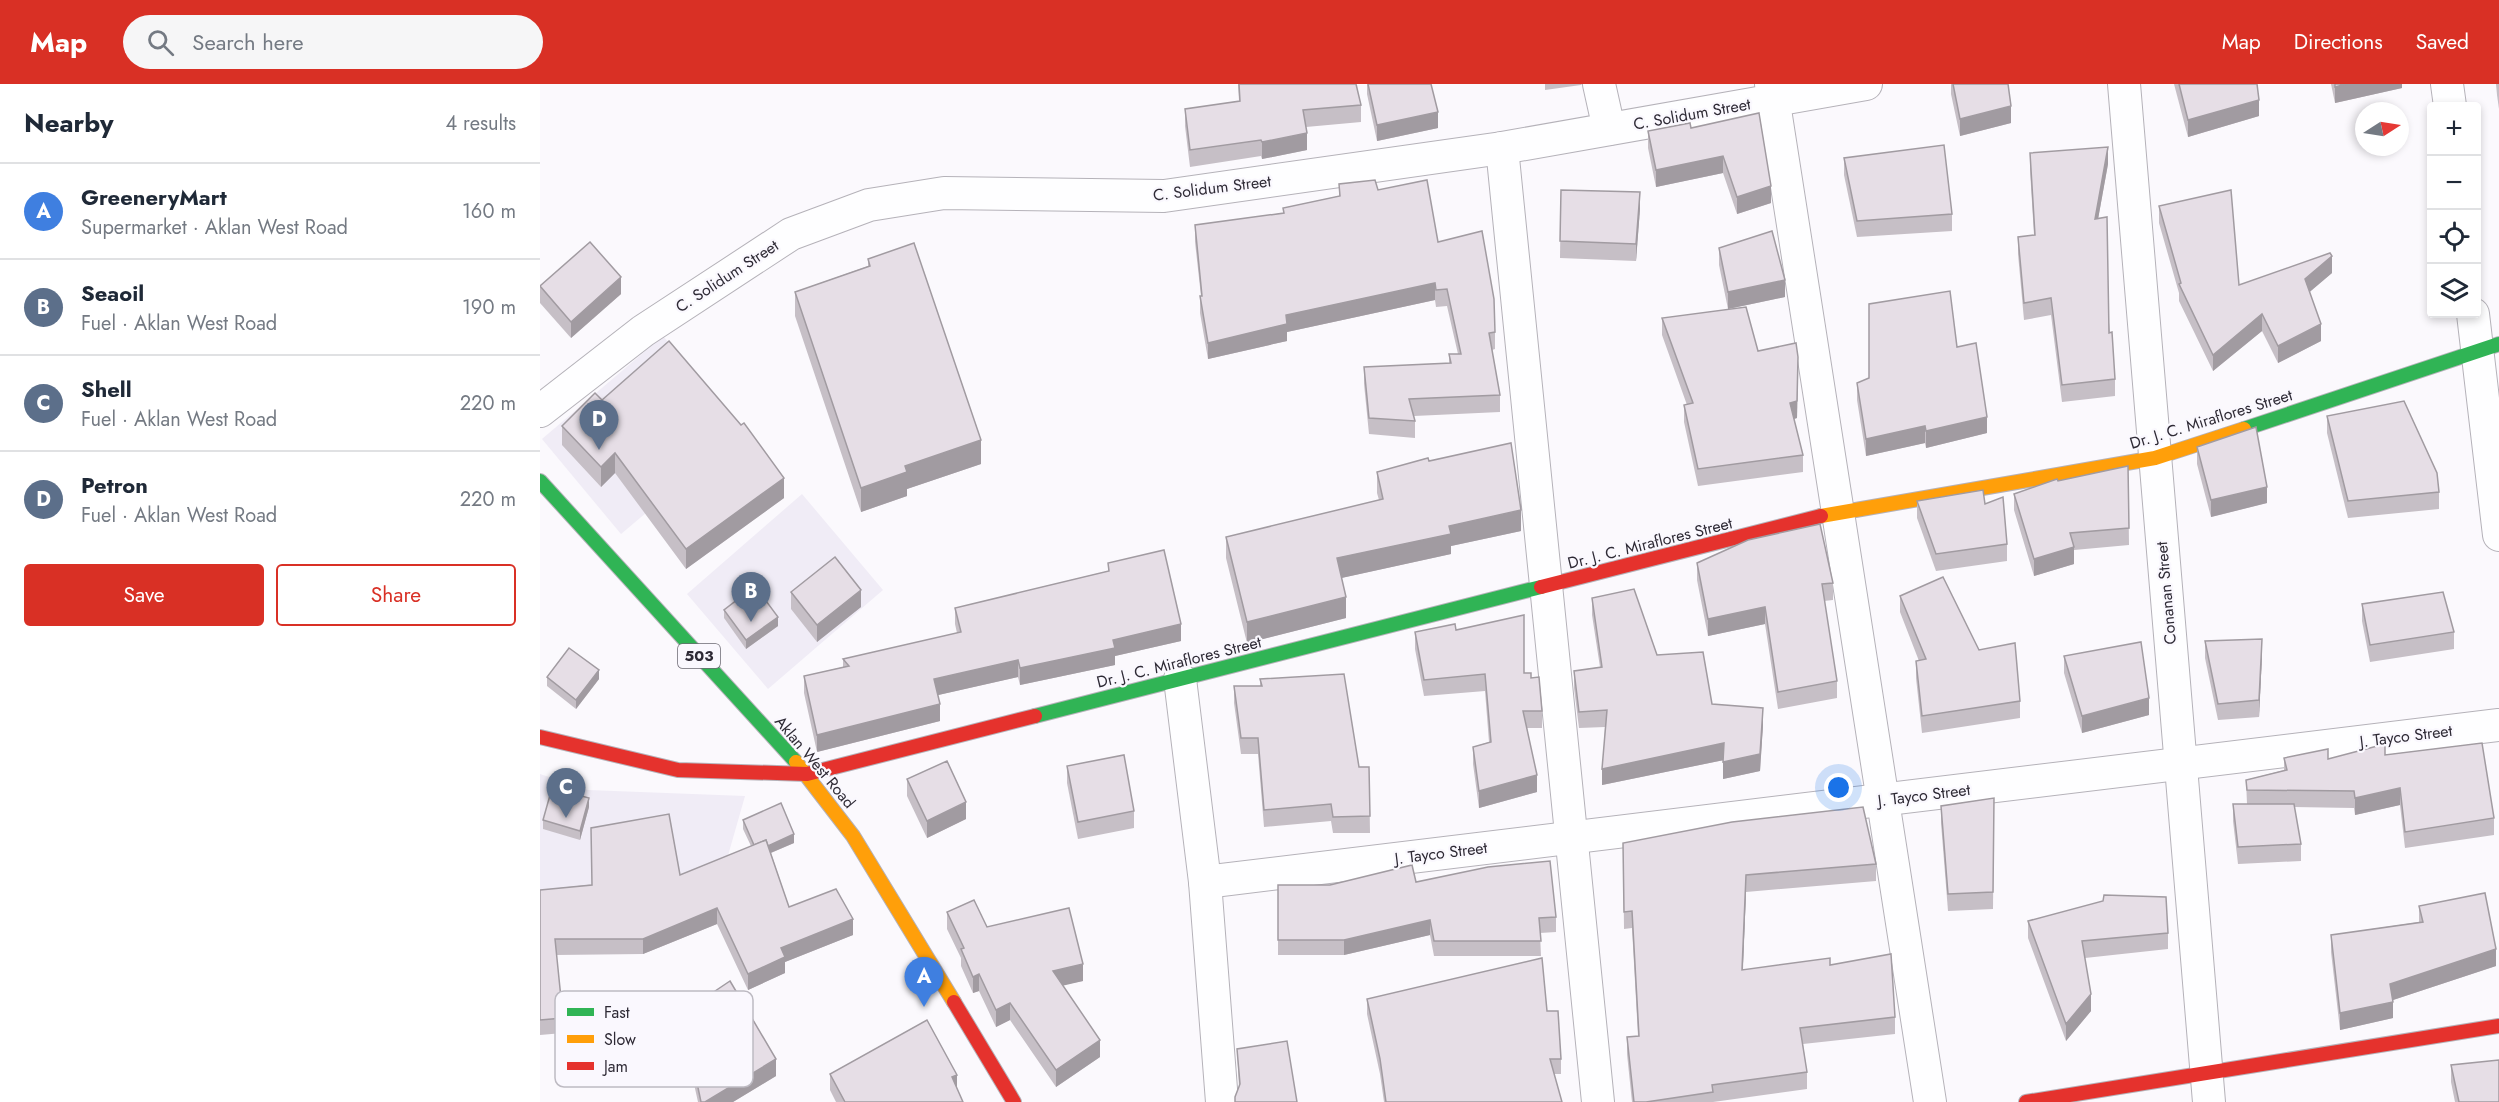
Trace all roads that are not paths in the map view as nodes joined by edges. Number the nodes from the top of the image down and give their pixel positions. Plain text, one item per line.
1 (1599, 84) edge
2 (1866, 84) edge
3 (2124, 84) edge
4 (2447, 84) edge
5 (1772, 92) edge
6 (2449, 102) edge
7 (1609, 129) junction
8 (1502, 148) junction
9 (2476, 318) edge
10 (2488, 347) edge
11 (540, 411) edge
12 (2155, 458) junction
13 (540, 481) edge
14 (1838, 512) junction
15 (2499, 535) edge
16 (1546, 586) junction
17 (1180, 679) junction
18 (2499, 725) edge
19 (540, 737) edge
20 (2180, 763) junction
21 (807, 774) junction
22 (1883, 800) junction
23 (1572, 837) junction
24 (1205, 882) junction
25 (2499, 1026) edge
26 (2208, 1088) edge
27 (1014, 1102) edge
28 (1222, 1102) edge
29 (1598, 1102) edge
30 (1930, 1102) edge
31 (2026, 1102) edge

1 - 7 street
2 - 5 street, C. Solidum Street
3 - 12 street, Conanan Street
4 - 6 street
5 - 7 street, C. Solidum Street
5 - 14 street
7 - 8 street, C. Solidum Street
8 - 11 street, C. Solidum Street
8 - 16 street
9 - 10 street
10 - 12 street, Dr. J. C. Miraflores Street
10 - 15 street
12 - 14 street, Dr. J. C. Miraflores Street
12 - 20 street, Conanan Street
13 - 21 street, Aklan West Road / 503
14 - 16 street, Dr. J. C. Miraflores Street
14 - 22 street
16 - 17 street, Dr. J. C. Miraflores Street
16 - 23 street
17 - 21 street, Dr. J. C. Miraflores Street
17 - 24 street
18 - 20 street, J. Tayco Street
19 - 21 street, Dr. J. C. Miraflores Street
20 - 22 street, J. Tayco Street
20 - 26 street, Conanan Street
21 - 27 street, Aklan West Road / 503
22 - 23 street, J. Tayco Street
22 - 30 street
23 - 24 street, J. Tayco Street
23 - 29 street
24 - 28 street
25 - 26 street
26 - 31 street

